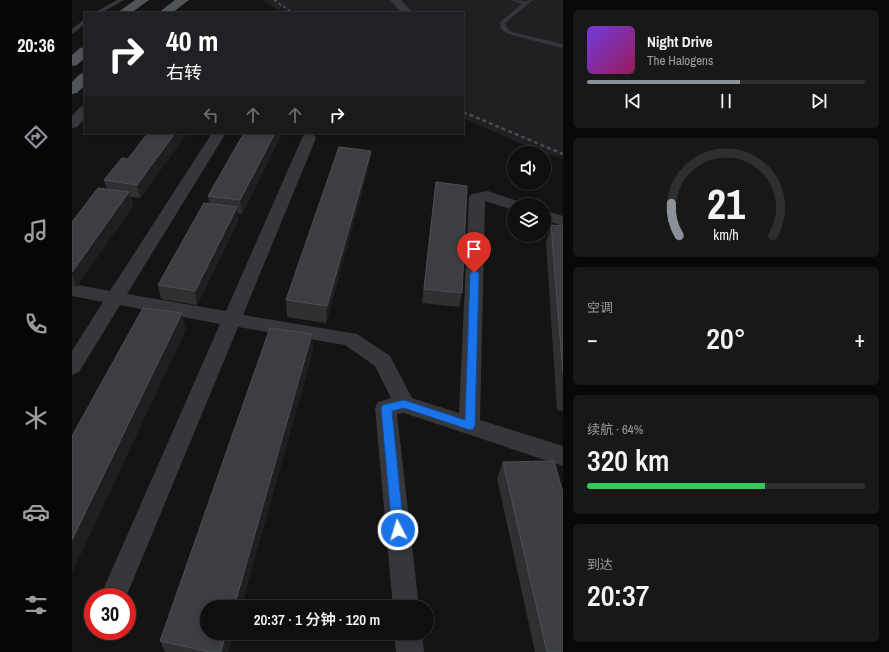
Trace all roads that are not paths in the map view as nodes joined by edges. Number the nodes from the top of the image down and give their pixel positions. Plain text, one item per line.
1 (121, 0) edge
2 (143, 0) edge
3 (156, 0) edge
4 (170, 0) edge
5 (183, 0) edge
6 (396, 0) edge
7 (513, 0) edge
8 (528, 2) edge
9 (99, 12) edge
10 (125, 12) edge
11 (138, 12) edge
12 (153, 12) edge
13 (165, 12) edge
14 (407, 12) edge
15 (84, 22) edge
16 (72, 32) edge
17 (84, 40) edge
18 (563, 46) edge
19 (72, 50) edge
20 (84, 52) edge
21 (72, 62) edge
22 (84, 65) edge
23 (72, 76) edge
24 (84, 78) edge
25 (72, 90) edge
26 (84, 111) edge
27 (72, 124) edge
28 (218, 134) edge
29 (309, 138) dead end
30 (507, 203) edge
31 (551, 217) edge
32 (563, 221) edge
33 (72, 290) edge
34 (116, 298) junction
35 (230, 318) junction
36 (72, 367) edge
37 (404, 404) junction
38 (470, 426) junction
39 (563, 456) edge
40 (117, 588) edge
41 (405, 600) edge
42 (409, 640) edge
43 (410, 652) edge

1 - 9 lane
2 - 10 main road
3 - 11 main road
4 - 12 main road
5 - 13 main road
6 - 14 street
7 - 8 lane
8 - 18 lane
15 - 16 lane
17 - 19 main road
20 - 21 main road
22 - 23 main road
24 - 25 main road
26 - 27 street
28 - 34 street
29 - 35 street
30 - 38 street
31 - 32 street
33 - 34 street
34 - 35 street
34 - 36 street
35 - 37 street
35 - 40 street
37 - 38 street
37 - 41 street
38 - 39 street
42 - 43 street

